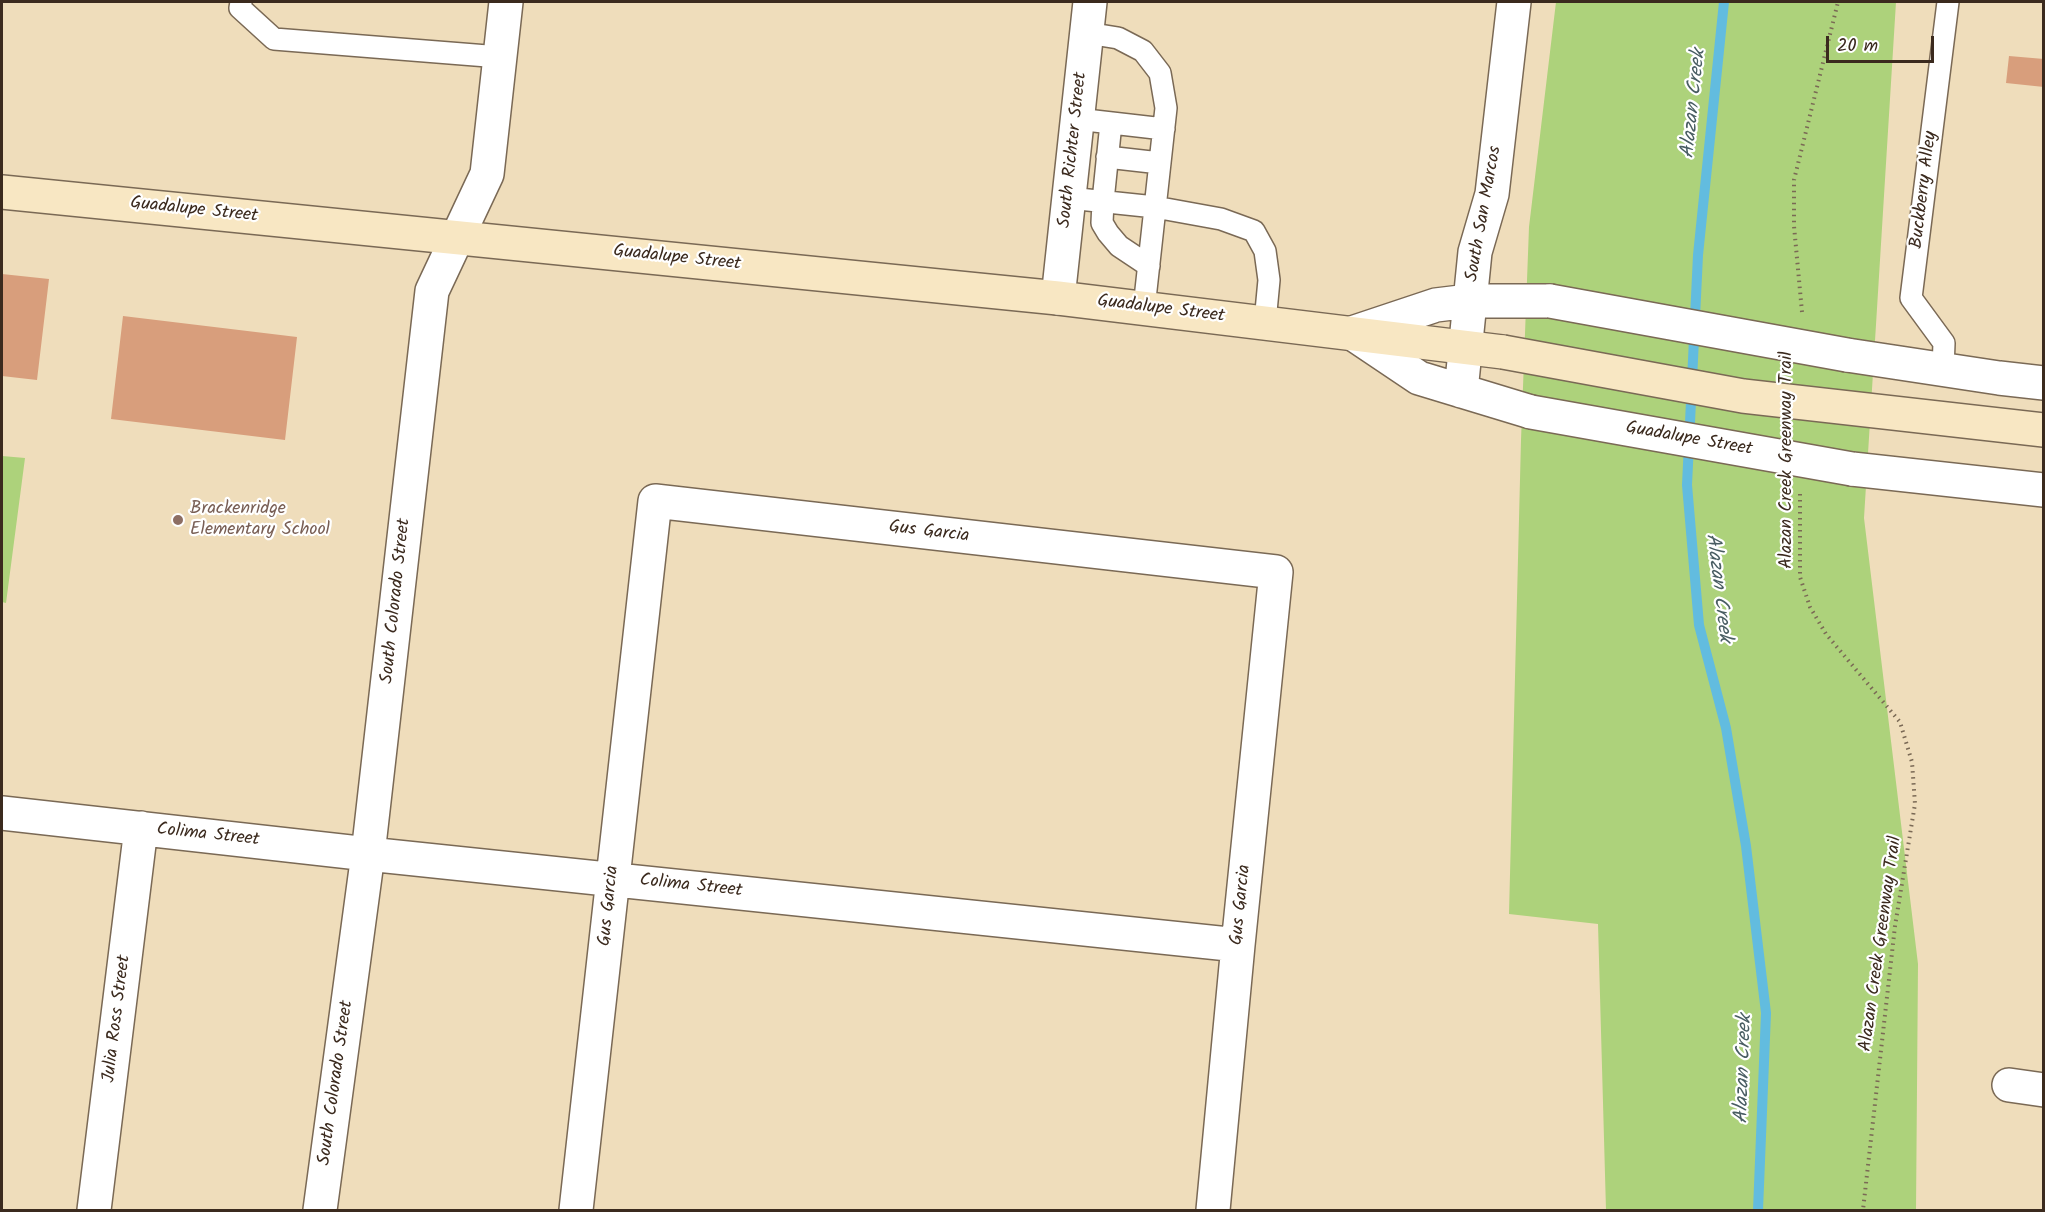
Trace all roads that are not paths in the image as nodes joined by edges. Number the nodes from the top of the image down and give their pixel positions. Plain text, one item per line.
1 (241, 2) edge
2 (506, 2) edge
3 (1514, 2) edge
4 (1948, 2) edge
5 (1088, 17) edge
6 (500, 57) junction
7 (1077, 119) junction
8 (1112, 123) junction
9 (1164, 129) junction
10 (1107, 158) junction
11 (1160, 163) junction
12 (2, 192) edge
13 (1069, 198) junction
14 (1102, 201) junction
15 (1155, 207) junction
16 (457, 237) junction
17 (1149, 266) junction
18 (1058, 298) junction
19 (1469, 301) junction
20 (1144, 308) junction
21 (1265, 322) junction
22 (1352, 333) junction
23 (1465, 347) junction
24 (1943, 369) junction
25 (2043, 382) edge
26 (1461, 391) junction
27 (2043, 430) edge
28 (2043, 490) edge
29 (2, 813) edge
30 (141, 828) junction
31 (368, 854) junction
32 (613, 878) junction
33 (1238, 945) junction
34 (2009, 1085) dead end
35 (2043, 1090) edge
36 (94, 1210) edge
37 (320, 1210) edge
38 (576, 1210) edge
39 (1214, 1210) edge

1 - 6 lane
2 - 6 street, South Colorado Street
3 - 19 street, South San Marcos
4 - 24 lane, Buckberry Alley
5 - 7 street, South Richter Street
5 - 9 lane
6 - 16 street, South Colorado Street
7 - 8 lane
7 - 13 street, South Richter Street
8 - 9 lane
8 - 10 lane
9 - 11 lane
10 - 11 lane
10 - 14 lane
11 - 15 lane
12 - 16 main road, Guadalupe Street
13 - 14 lane
13 - 18 street, South Richter Street
14 - 15 lane
14 - 17 lane
15 - 17 lane
15 - 21 lane
16 - 18 main road, Guadalupe Street
16 - 31 street, South Colorado Street
17 - 20 lane
18 - 20 main road, Guadalupe Street
19 - 22 street, Guadalupe Street
19 - 23 street, South San Marcos
19 - 24 street, Guadalupe Street, bridge
20 - 21 main road, Guadalupe Street
21 - 22 main road, Guadalupe Street
22 - 23 main road, Guadalupe Street
22 - 26 street, Guadalupe Street
23 - 26 street, South San Marcos
23 - 27 main road, Guadalupe Street, bridge
24 - 25 street, Guadalupe Street
26 - 28 street, Guadalupe Street, bridge
29 - 30 street, Colima Street
30 - 31 street, Colima Street
30 - 36 street, Julia Ross Street
31 - 32 street, Colima Street
31 - 37 street, South Colorado Street
32 - 33 street, Colima Street
32 - 33 street, Gus Garcia
32 - 38 street, Gus Garcia
33 - 39 street, Gus Garcia
34 - 35 street

